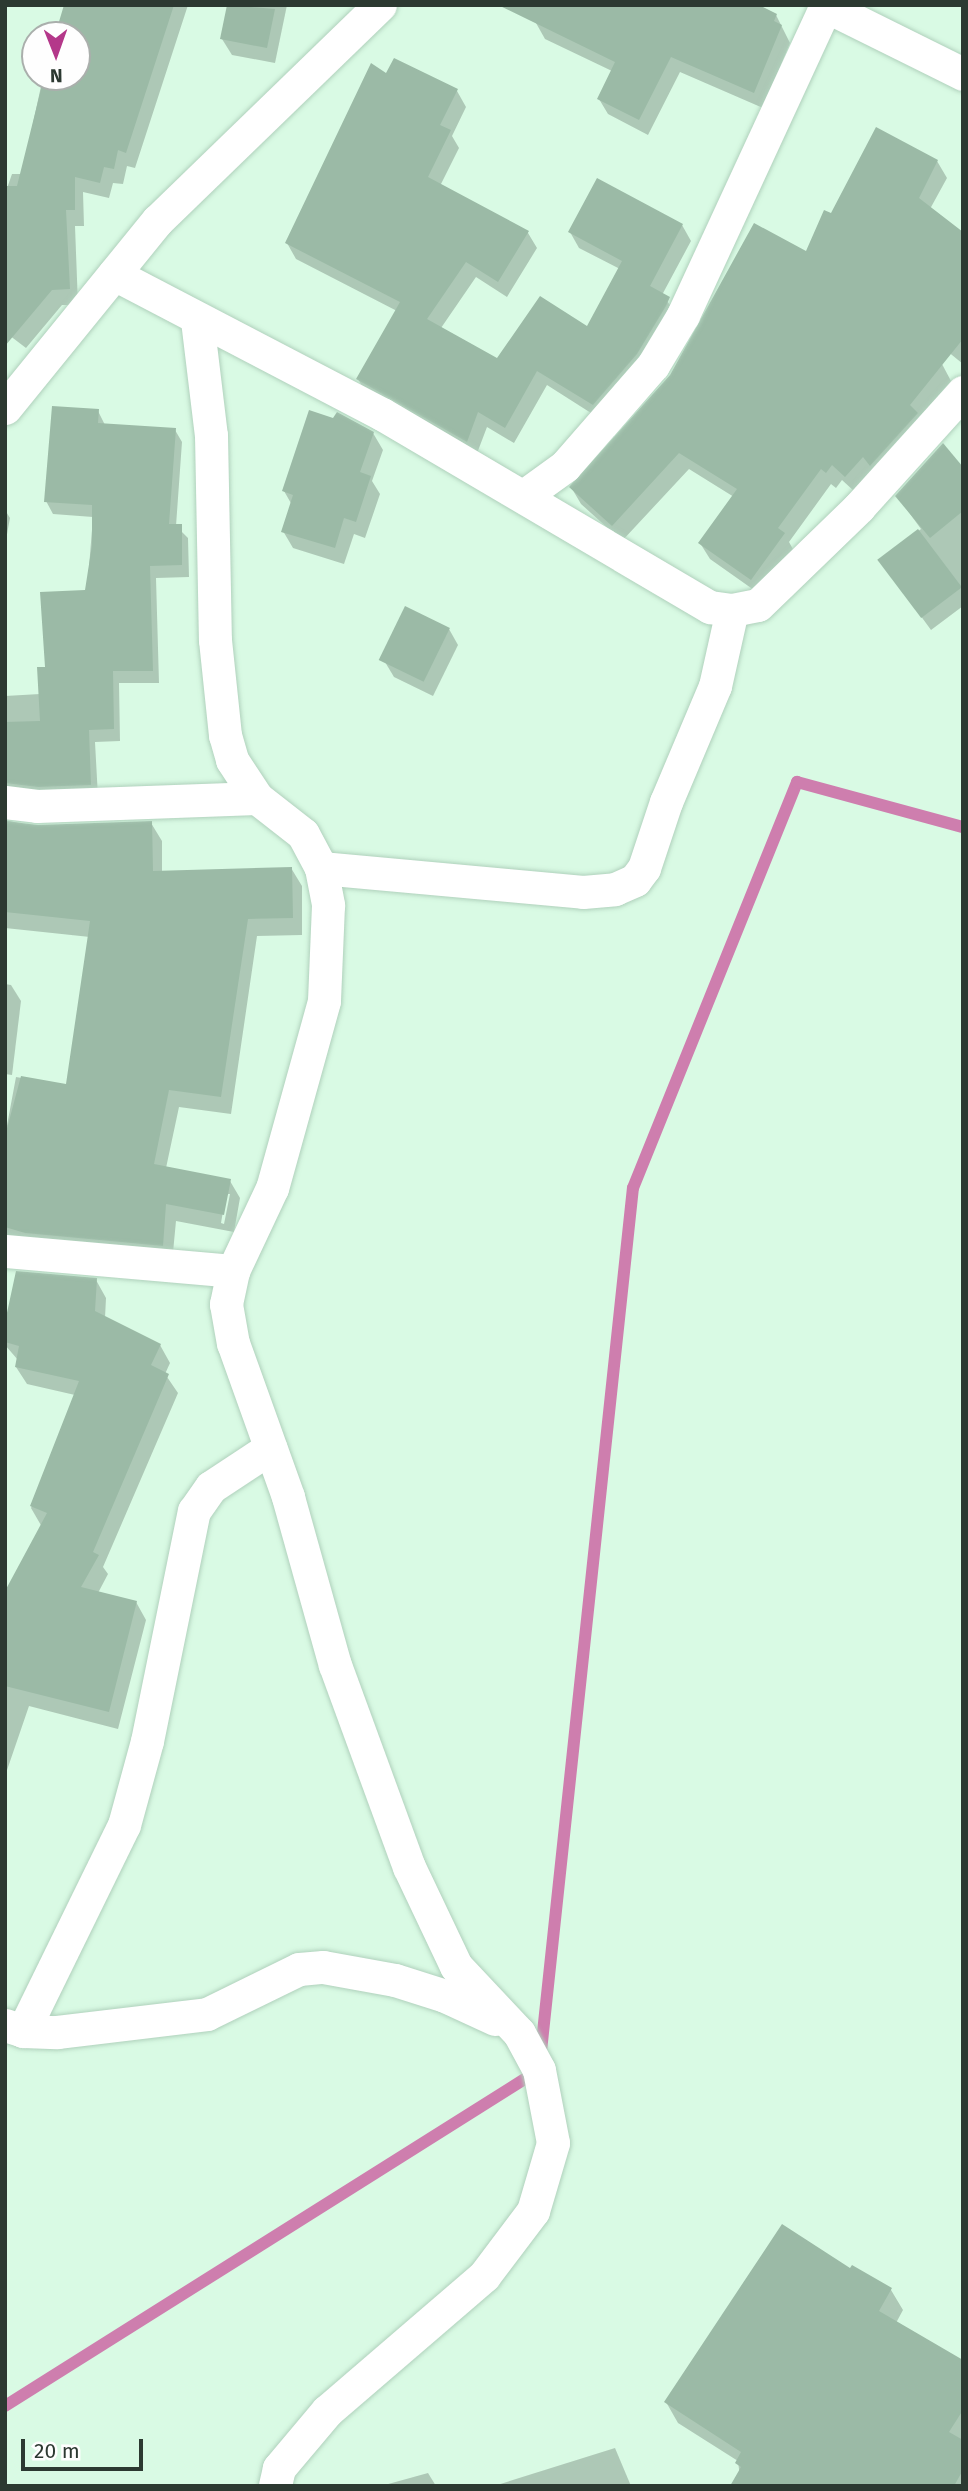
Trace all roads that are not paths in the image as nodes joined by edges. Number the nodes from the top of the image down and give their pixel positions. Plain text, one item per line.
1 (380, 5) edge
2 (825, 6) edge
3 (963, 74) edge
4 (114, 274) junction
5 (197, 320) junction
6 (963, 392) edge
7 (5, 408) edge
8 (525, 495) junction
9 (732, 610) junction
10 (257, 798) junction
11 (5, 802) edge
12 (321, 868) junction
13 (5, 1251) edge
14 (233, 1271) junction
15 (270, 1447) junction
16 (14, 2028) edge
17 (519, 2032) junction
18 (275, 2486) edge

1 - 4 street
2 - 3 street
2 - 8 street
4 - 5 street
4 - 7 street
5 - 8 street
5 - 10 street
6 - 9 street
8 - 9 street
9 - 12 street
10 - 11 street
10 - 12 street
12 - 14 street
13 - 14 street
14 - 15 street
15 - 16 street
15 - 17 street
16 - 17 street
17 - 18 street

